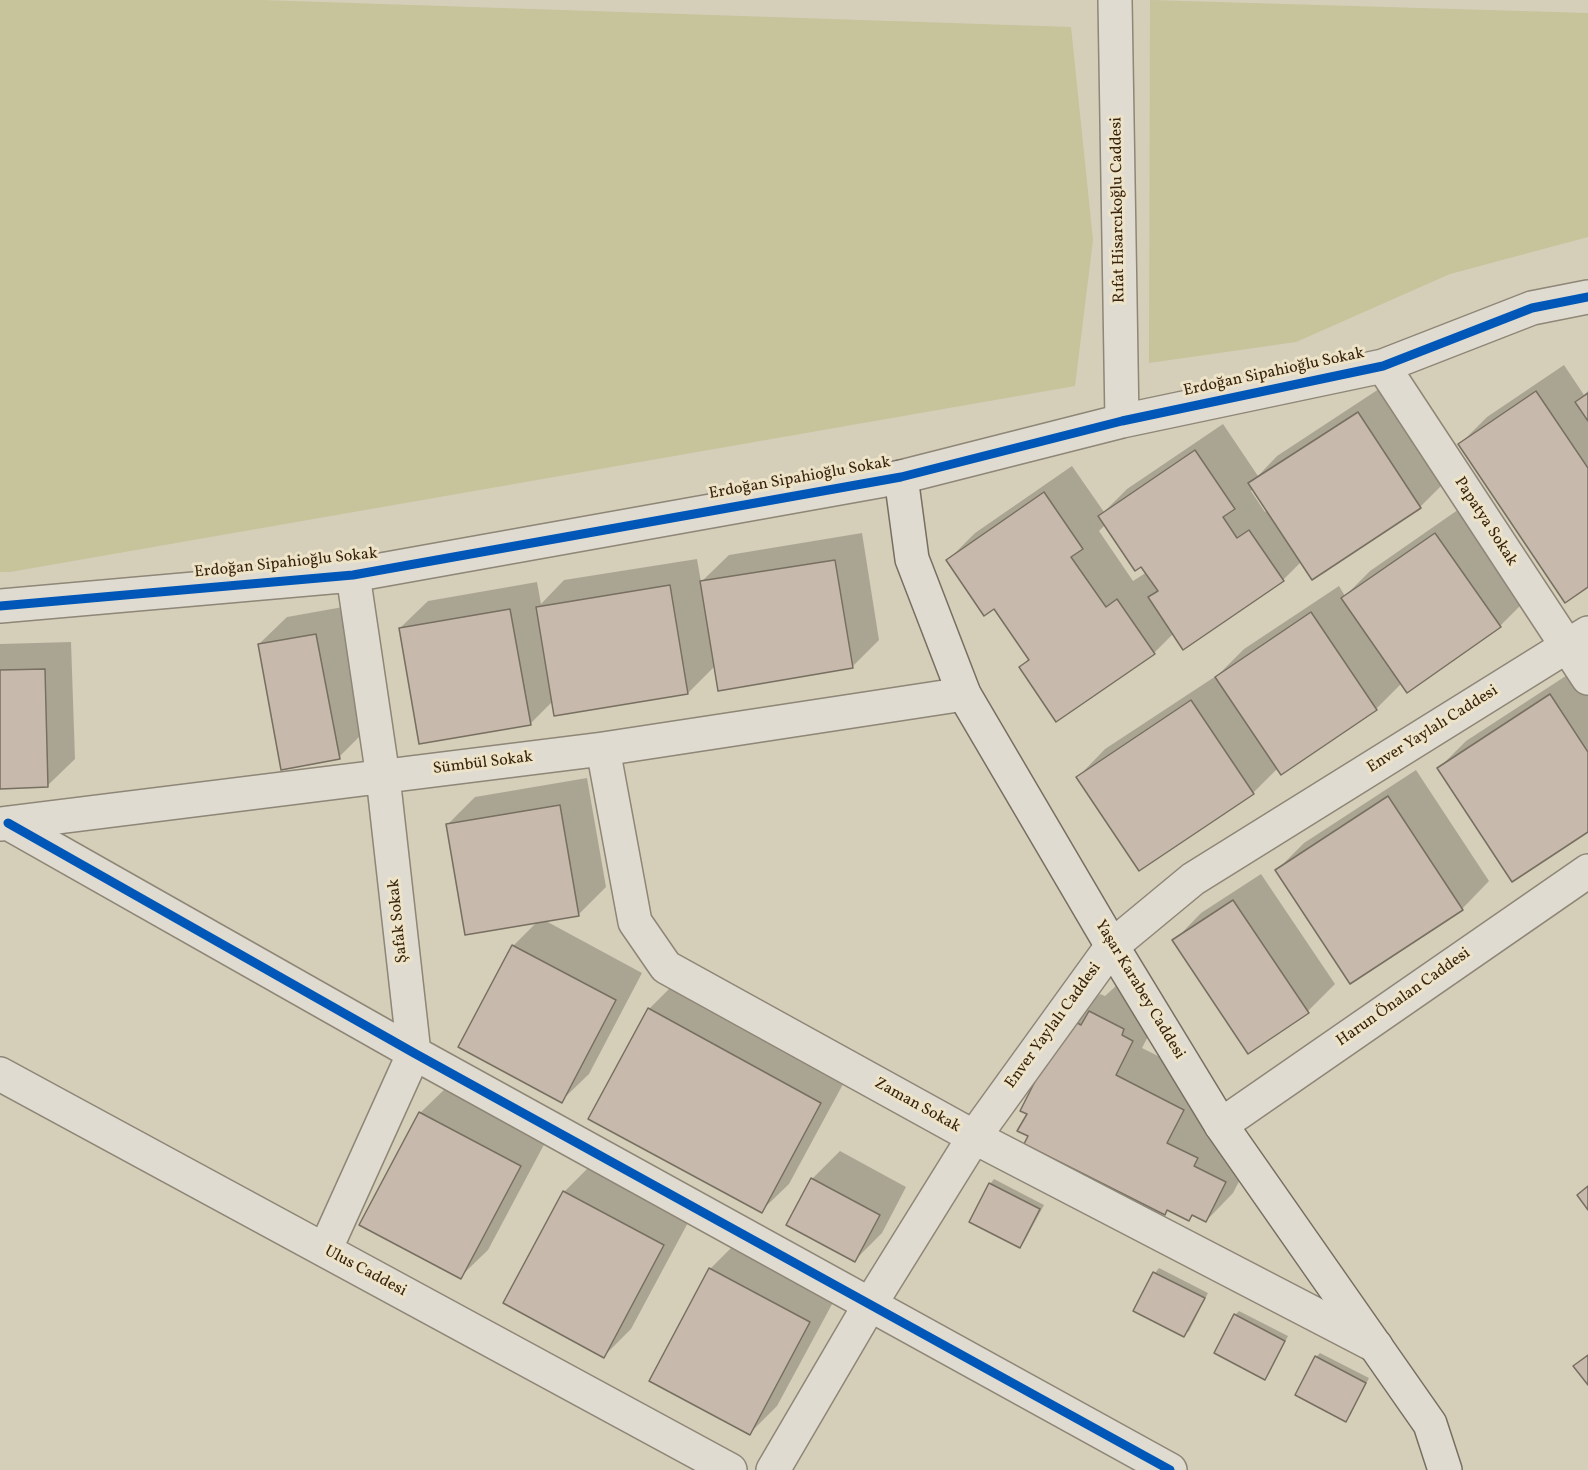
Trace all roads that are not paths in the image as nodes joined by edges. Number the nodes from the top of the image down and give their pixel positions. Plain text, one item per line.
1 (1115, 0) edge
2 (1588, 297) edge
3 (1383, 366) junction
4 (1122, 421) junction
5 (900, 477) junction
6 (353, 575) junction
7 (0, 606) edge
8 (1577, 640) edge
9 (1588, 678) edge
10 (964, 694) junction
11 (603, 749) junction
12 (383, 777) junction
13 (4, 824) edge
14 (1588, 871) edge
15 (1112, 946) junction
16 (414, 1053) junction
17 (0, 1074) edge
18 (1221, 1125) junction
19 (974, 1137) junction
20 (325, 1250) junction
21 (869, 1306) junction
22 (1376, 1346) junction
23 (730, 1470) edge
24 (773, 1470) edge
25 (1170, 1470) edge
26 (1445, 1470) edge

1 - 4 street, Rıfat Hisarcıkoğlu Caddesi
2 - 3 street, Erdoğan Sipahioğlu Sokak
3 - 4 street, Erdoğan Sipahioğlu Sokak
3 - 8 street, Papatya Sokak
4 - 5 street, Erdoğan Sipahioğlu Sokak
5 - 6 street, Erdoğan Sipahioğlu Sokak
5 - 10 street, Yaşar Karabey Caddesi
6 - 7 street, Erdoğan Sipahioğlu Sokak
6 - 12 street, Şafak Sokak
8 - 9 street, Papatya Sokak
8 - 15 street, Enver Yaylalı Caddesi
10 - 11 street, Sümbül Sokak
10 - 15 street, Yaşar Karabey Caddesi
11 - 12 street, Sümbül Sokak
11 - 19 street, Zaman Sokak
12 - 13 street, Sümbül Sokak
12 - 16 street, Şafak Sokak
13 - 16 street
14 - 18 street, Harun Önalan Caddesi
15 - 18 street, Yaşar Karabey Caddesi
15 - 19 street, Enver Yaylalı Caddesi
16 - 20 street
16 - 21 street
17 - 20 street, Ulus Caddesi
18 - 22 street, Yaşar Karabey Caddesi
19 - 21 street, Enver Yaylalı Caddesi
19 - 22 street, Zaman Sokak
20 - 23 street, Ulus Caddesi
21 - 24 street, Enver Yaylalı Caddesi
21 - 25 street
22 - 26 street, Yaşar Karabey Caddesi

